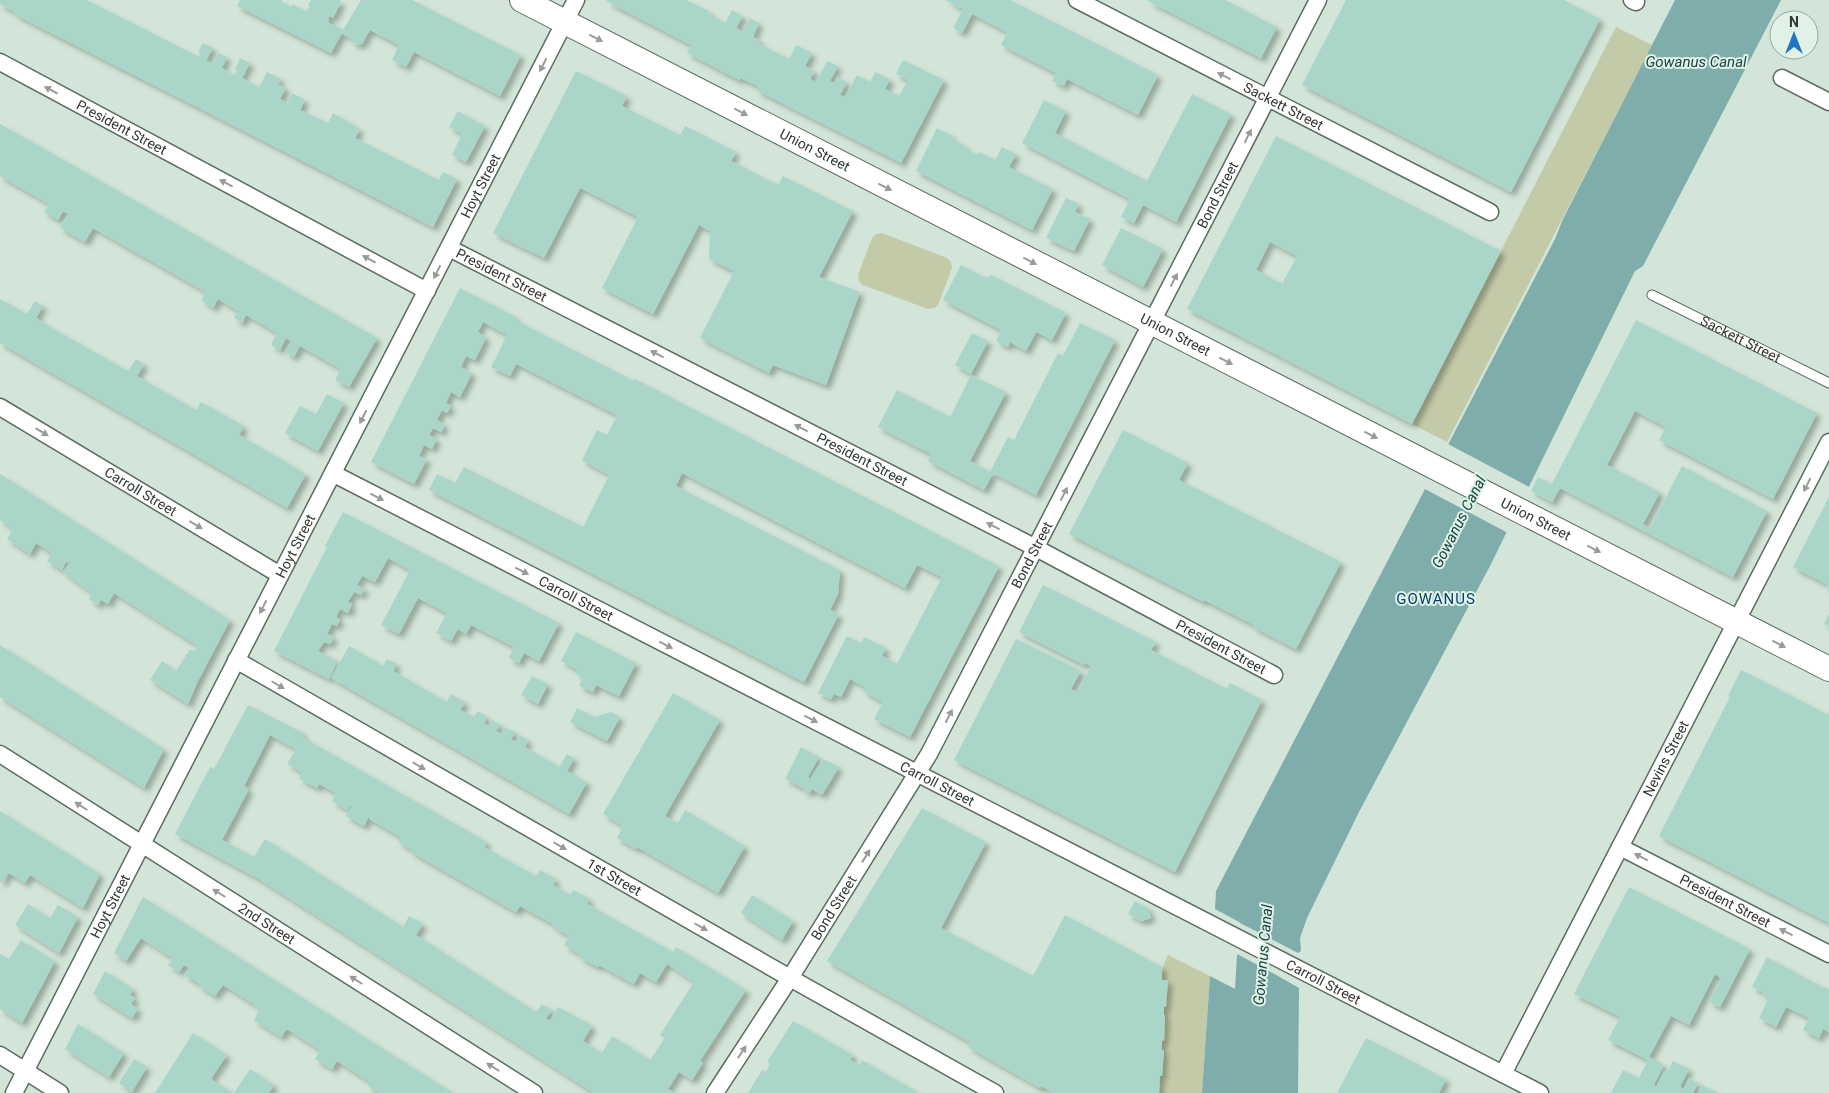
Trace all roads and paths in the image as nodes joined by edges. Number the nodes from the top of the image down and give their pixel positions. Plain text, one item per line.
1 (522, 0) edge
2 (576, 0) edge
3 (1077, 0) edge
4 (1318, 0) edge
5 (565, 22) junction
6 (0, 62) edge
7 (1782, 78) dead end
8 (1267, 98) junction
9 (1829, 102) edge
10 (1490, 212) dead end
11 (449, 248) junction
12 (427, 290) junction
13 (1652, 295) dead end
14 (1151, 324) junction
15 (1829, 383) edge
16 (0, 407) edge
17 (1829, 442) edge
18 (334, 474) junction
19 (1036, 548) junction
20 (280, 575) junction
21 (1736, 622) junction
22 (236, 660) junction
23 (1829, 669) edge
24 (1274, 675) dead end
25 (0, 754) edge
26 (917, 774) junction
27 (142, 844) junction
28 (1620, 847) junction
29 (1829, 954) edge
30 (790, 978) junction
31 (0, 1054) edge
32 (26, 1071) junction
33 (1503, 1074) junction
34 (14, 1093) edge
35 (60, 1093) edge
36 (534, 1093) edge
37 (715, 1093) edge
38 (994, 1093) edge
39 (1540, 1093) edge

1 - 5 street, Union Street
2 - 5 street, Hoyt Street
8 -> 3 street, Sackett Street
4 - 8 street, Bond Street
5 -> 11 street, Hoyt Street
5 -> 14 street, Union Street
12 -> 6 street, President Street
7 - 9 street
8 - 10 street, Sackett Street
14 -> 8 street, Bond Street
11 -> 12 street, Hoyt Street
19 -> 11 street, President Street
12 -> 18 street, Hoyt Street
13 - 15 lane, Sackett Street
19 -> 14 street, Bond Street
14 -> 21 street, Union Street
16 -> 20 street, Carroll Street
17 -> 21 street, Nevins Street
18 - 20 street, Hoyt Street
18 -> 26 street, Carroll Street
19 - 24 street, President Street
26 -> 19 street, Bond Street
20 -> 22 street, Hoyt Street
21 -> 23 street, Union Street
21 - 28 street, Nevins Street
22 - 27 street, Hoyt Street
22 -> 30 street, 1st Street
27 -> 25 street, 2nd Street
30 -> 26 street, Bond Street
26 - 33 street, Carroll Street
27 - 32 street, Hoyt Street
36 -> 27 street, 2nd Street
29 -> 28 street, President Street
28 - 33 street, Nevins Street
37 -> 30 street, Bond Street
30 - 38 street, 1st Street
31 - 32 street
32 - 34 street, Hoyt Street
32 - 35 street
33 - 39 street, Carroll Street

